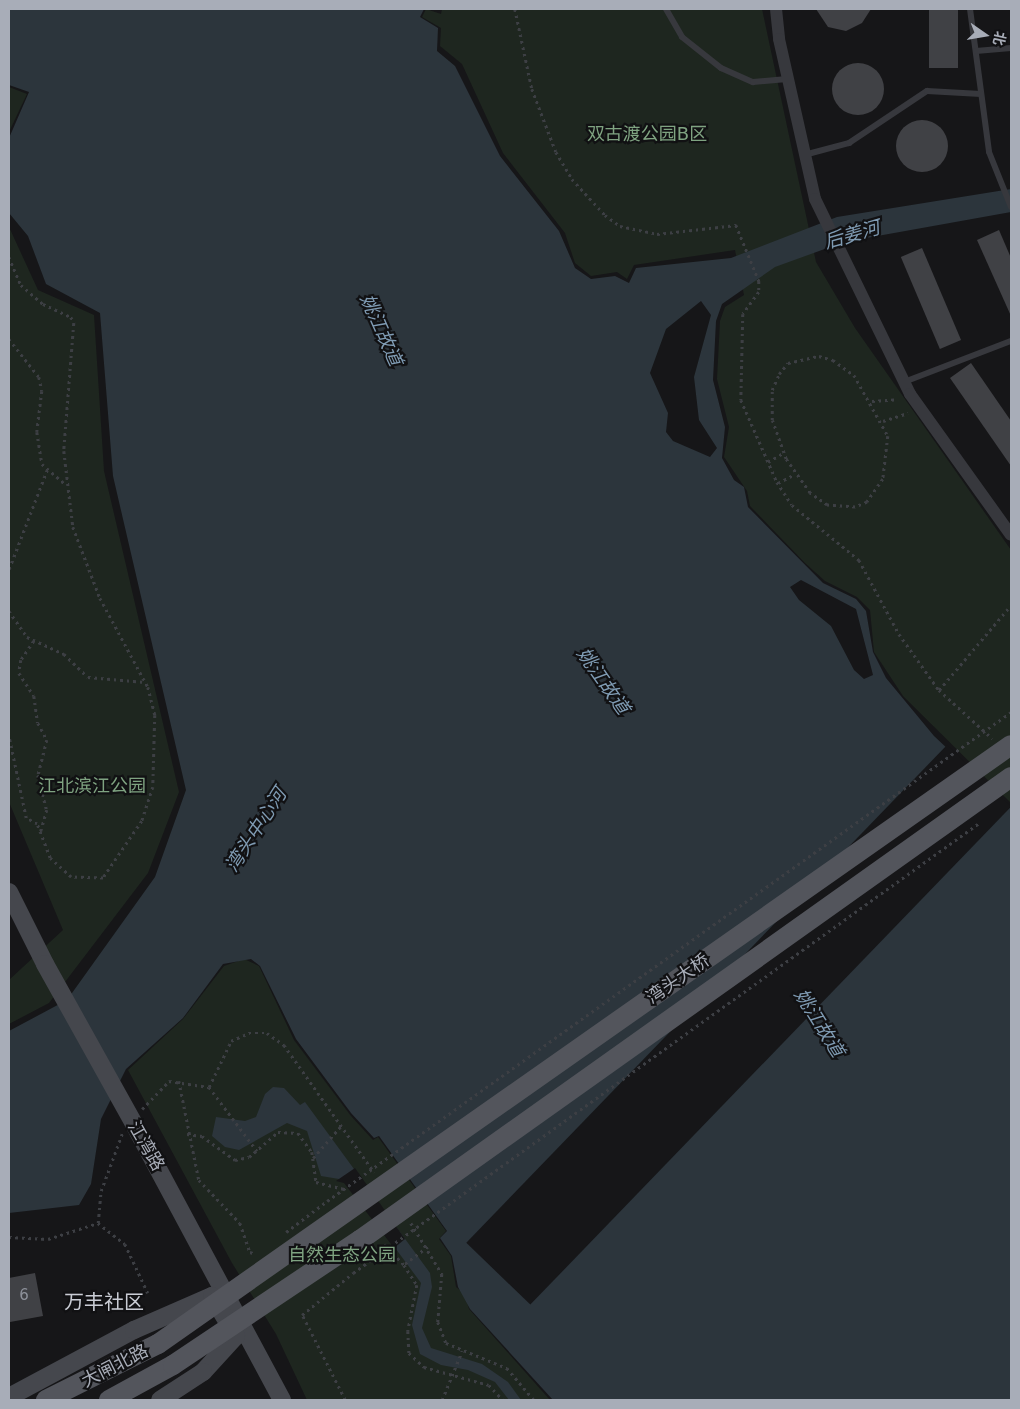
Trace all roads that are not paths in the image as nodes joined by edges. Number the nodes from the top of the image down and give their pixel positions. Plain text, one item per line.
1 (666, 9) edge
2 (776, 9) edge
3 (970, 9) edge
4 (1011, 48) edge
5 (976, 51) junction
6 (787, 80) junction
7 (982, 94) junction
8 (804, 155) junction
9 (1011, 207) edge
10 (1011, 341) edge
11 (904, 382) junction
12 (1011, 534) edge
13 (1003, 743) edge
14 (1011, 778) edge
15 (9, 892) edge
16 (158, 1344) joint
17 (173, 1365) joint
18 (9, 1397) edge
19 (46, 1400) edge
20 (109, 1400) edge
21 (160, 1400) edge
22 (282, 1400) edge

1 - 6 lane
2 - 6 street
3 - 5 lane
4 - 5 lane
5 - 7 lane
6 - 8 street
7 - 8 lane
7 - 9 lane
8 - 11 street
10 - 11 lane
11 - 12 street
13 - 16 main road, 湾头大桥, bridge
14 - 17 main road, 湾头大桥, bridge
15 - 22 street, 江湾路, bridge
16 - 19 main road, 大闸北路
17 - 20 main road, 大闸北路
18 - 21 street

